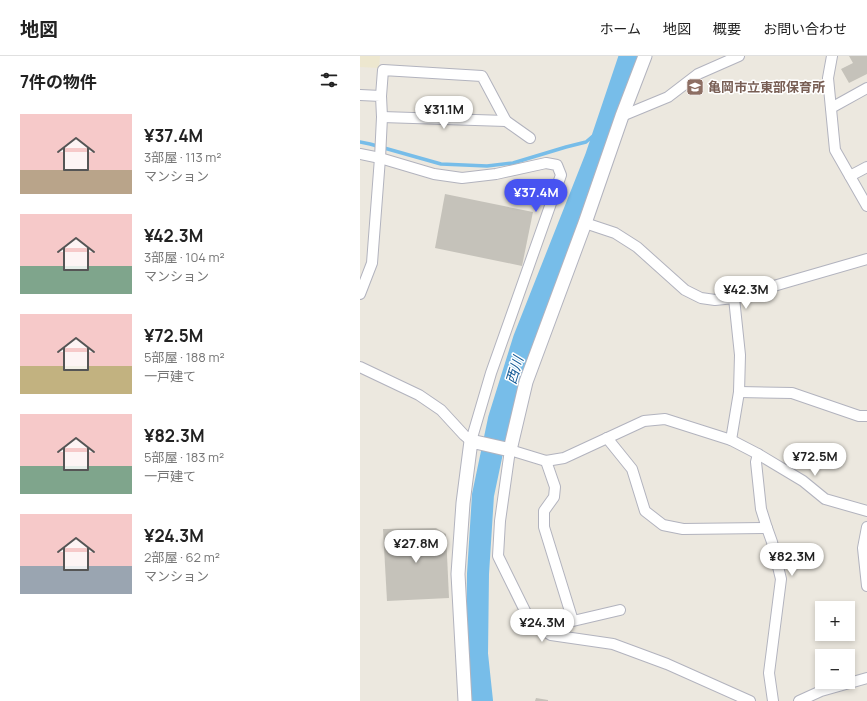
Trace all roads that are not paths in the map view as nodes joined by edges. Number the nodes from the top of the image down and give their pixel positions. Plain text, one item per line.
1 (645, 56) edge
2 (739, 56) edge
3 (832, 56) edge
4 (865, 93) edge
5 (360, 95) edge
6 (381, 96) junction
7 (831, 108) junction
8 (622, 116) junction
9 (382, 117) junction
10 (506, 121) junction
11 (530, 138) dead end
12 (360, 154) edge
13 (380, 158) junction
14 (867, 167) edge
15 (850, 176) junction
16 (867, 206) edge
17 (585, 223) junction
18 (867, 259) edge
19 (360, 294) edge
20 (734, 298) junction
21 (360, 367) edge
22 (740, 392) junction
23 (867, 416) edge
24 (607, 438) junction
25 (731, 440) junction
26 (475, 442) junction
27 (506, 449) junction
28 (758, 454) junction
29 (546, 460) junction
30 (867, 511) edge
31 (867, 527) edge
32 (767, 528) junction
33 (867, 586) edge
34 (620, 610) dead end
35 (867, 678) edge
36 (465, 701) edge
37 (750, 701) edge
38 (773, 701) edge
39 (799, 701) edge

1 - 8 street
2 - 8 street
3 - 7 street
4 - 7 street
5 - 6 street
6 - 9 street
6 - 10 street
7 - 15 street
8 - 17 street
9 - 10 street
9 - 13 street
10 - 11 street
12 - 13 street
13 - 19 street
13 - 26 street
14 - 15 street
15 - 16 street
17 - 20 street
17 - 27 street
18 - 20 street
20 - 22 street
21 - 26 street
22 - 23 street
22 - 25 street
24 - 25 street
24 - 29 street
24 - 32 street
25 - 28 street
26 - 27 street
26 - 36 street
27 - 29 street
27 - 37 street
28 - 30 street
28 - 32 street
29 - 34 street
31 - 33 street
32 - 38 street
35 - 39 street

